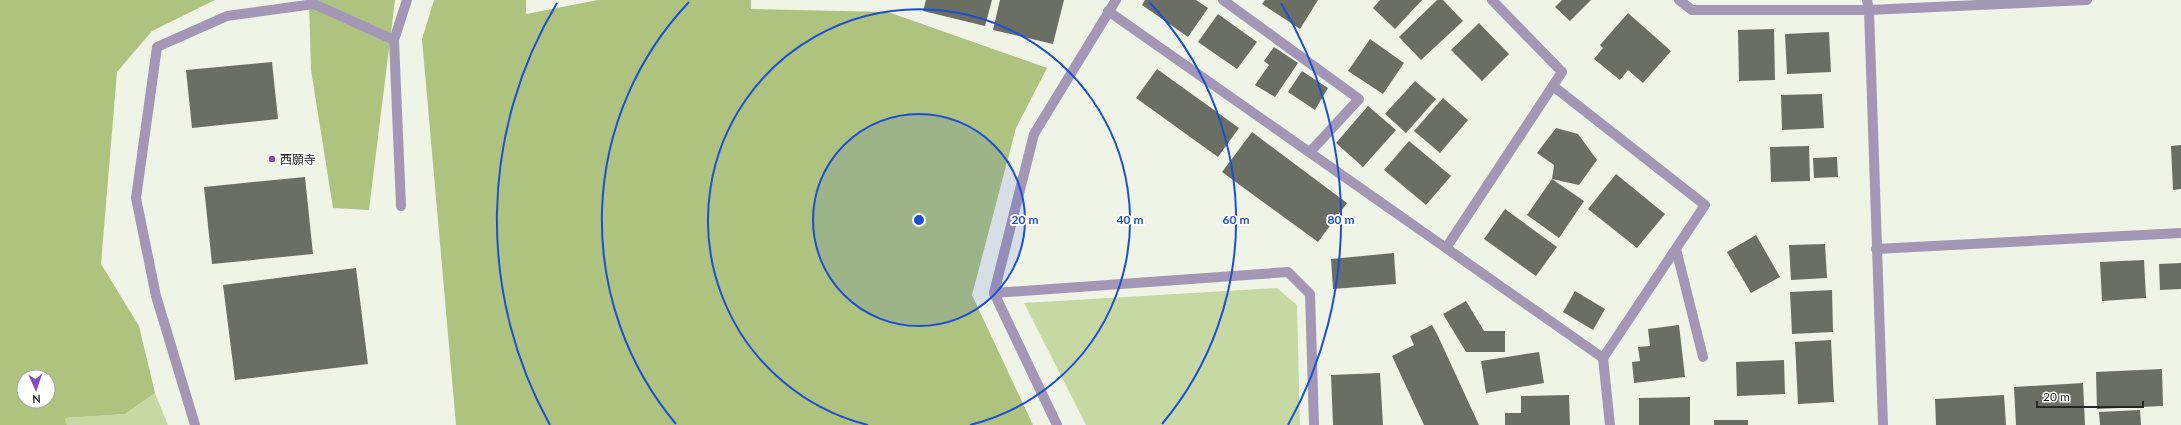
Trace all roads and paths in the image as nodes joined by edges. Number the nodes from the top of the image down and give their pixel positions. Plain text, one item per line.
1 (407, 0) edge
2 (1116, 0) edge
3 (1223, 0) edge
4 (1492, 0) edge
5 (1678, 0) edge
6 (1867, 0) edge
7 (2087, 0) edge
8 (1869, 10) junction
9 (1108, 11) junction
10 (394, 40) junction
11 (1553, 86) junction
12 (1310, 152) junction
13 (401, 206) dead end
14 (2181, 233) edge
15 (1446, 248) junction
16 (1676, 249) junction
17 (1876, 249) junction
18 (994, 293) junction
19 (1603, 358) junction
20 (1703, 358) dead end
21 (195, 425) edge
22 (1057, 425) edge
23 (1314, 425) edge
24 (1610, 425) edge
25 (1883, 425) edge

1 - 10 street
2 - 9 street
3 - 12 street
4 - 11 street
5 - 8 street
6 - 8 street
7 - 8 street
8 - 17 street
9 - 12 street
9 - 18 street
10 - 13 street
10 - 21 street
11 - 15 street
11 - 16 street
12 - 15 street
14 - 17 street
15 - 19 street
16 - 19 street
16 - 20 street
17 - 25 street
18 - 22 street
18 - 23 street
19 - 24 street

